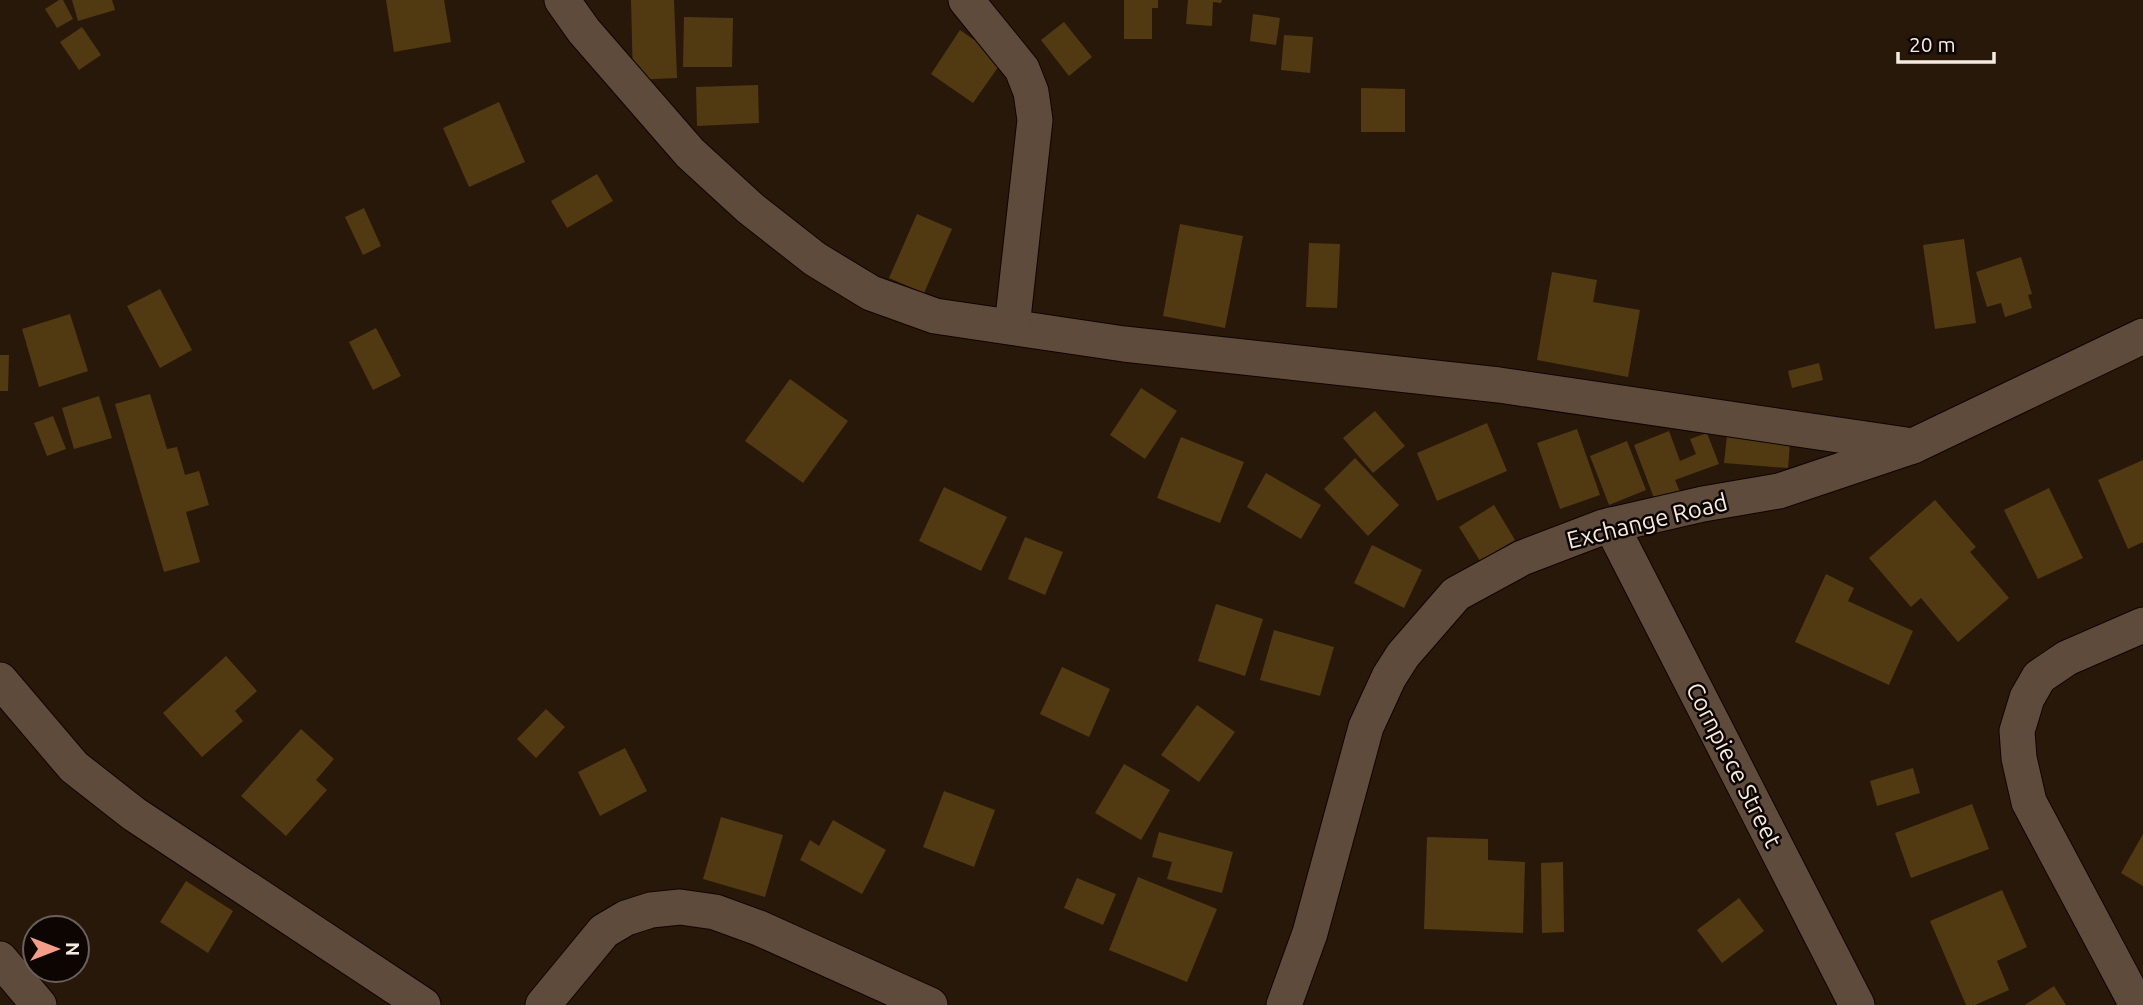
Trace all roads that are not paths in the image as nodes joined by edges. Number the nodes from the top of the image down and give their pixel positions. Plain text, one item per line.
1 (562, 0) edge
2 (966, 0) edge
3 (1012, 327) junction
4 (2143, 336) edge
5 (1913, 446) junction
6 (1611, 525) junction
7 (2143, 625) edge
8 (0, 680) edge
9 (0, 959) edge
10 (39, 1005) edge
11 (423, 1005) edge
12 (543, 1005) edge
13 (930, 1005) edge
14 (1284, 1005) edge
15 (1857, 1005) edge
16 (2137, 1005) edge

1 - 3 street
2 - 3 street
3 - 5 street
4 - 5 street, Exchange Road
5 - 6 street, Exchange Road
6 - 14 street, Exchange Road
6 - 15 street, Cornpiece Street
7 - 16 street
8 - 11 street
9 - 10 street
12 - 13 street

